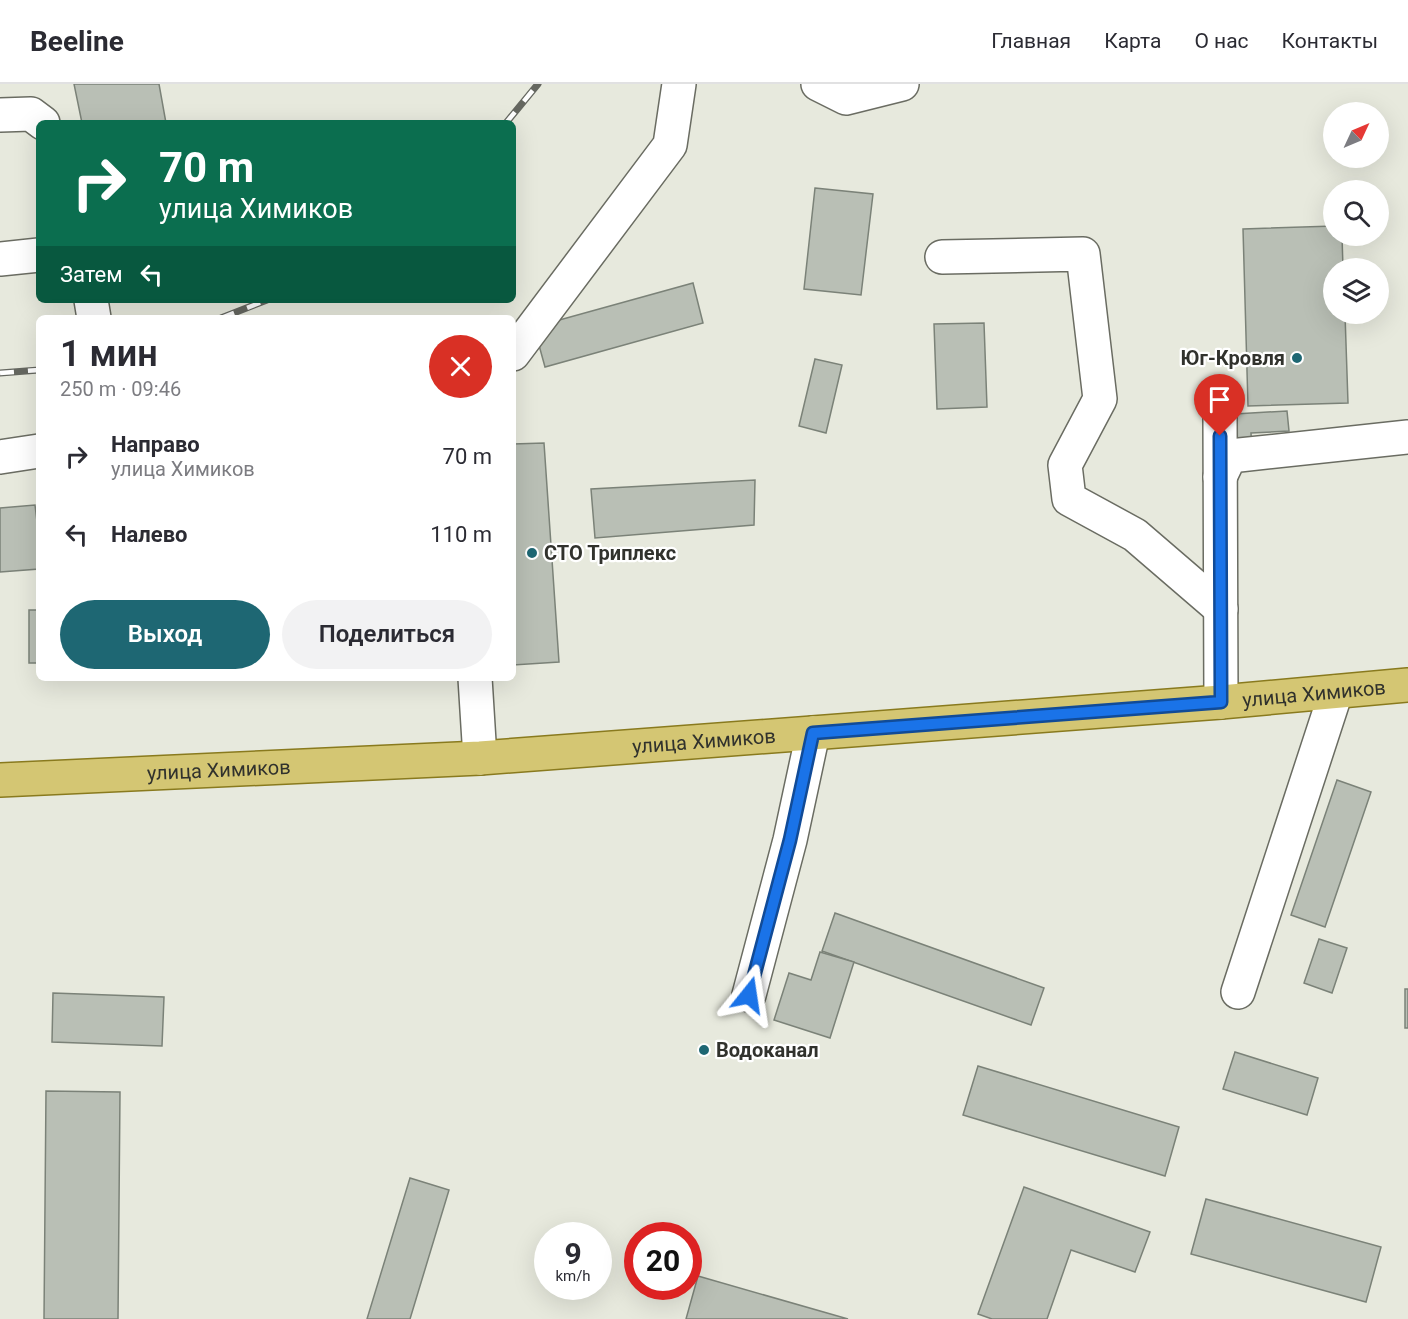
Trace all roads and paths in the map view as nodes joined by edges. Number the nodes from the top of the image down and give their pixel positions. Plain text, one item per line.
1 (679, 84) edge
2 (818, 84) edge
3 (902, 84) edge
4 (0, 115) edge
5 (40, 120) edge
6 (36, 255) edge
7 (942, 257) dead end
8 (0, 259) edge
9 (516, 350) edge
10 (1220, 415) dead end
11 (1408, 437) edge
12 (36, 451) edge
13 (0, 457) edge
14 (1220, 477) junction
15 (1221, 609) junction
16 (475, 681) edge
17 (1408, 685) edge
18 (1336, 692) junction
19 (1221, 702) junction
20 (813, 733) junction
21 (480, 758) junction
22 (0, 780) edge
23 (1238, 992) dead end
24 (749, 995) dead end

1 - 9 lane
2 - 3 lane
4 - 5 lane
6 - 8 lane
7 - 15 lane
10 - 14 lane
11 - 14 lane
12 - 13 lane
14 - 15 lane
15 - 19 lane
16 - 21 lane
17 - 18 main road, улица Химиков
18 - 19 main road, улица Химиков
18 - 23 lane
19 - 20 main road, улица Химиков
20 - 21 main road, улица Химиков
20 - 24 lane
21 - 22 main road, улица Химиков

